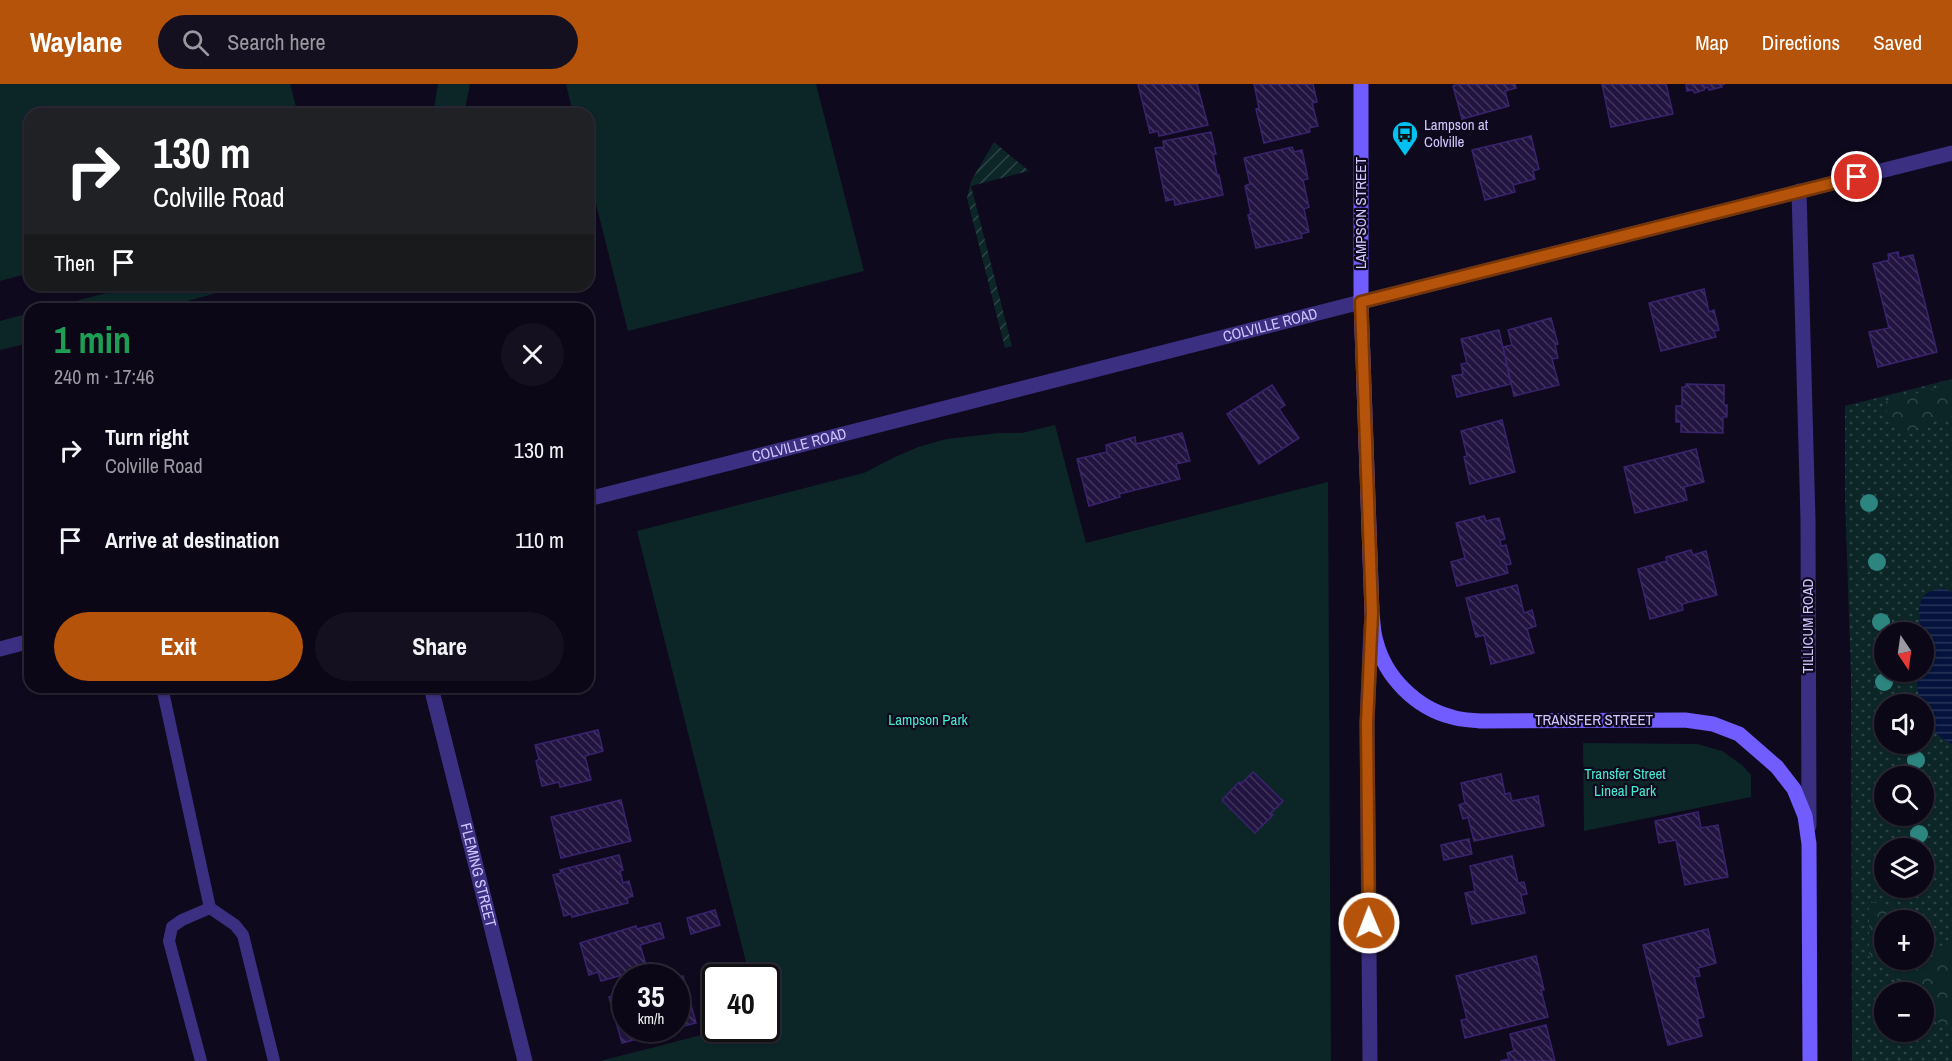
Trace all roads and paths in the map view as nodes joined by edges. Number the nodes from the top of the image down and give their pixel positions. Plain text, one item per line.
1 (1361, 84) edge
2 (1952, 153) edge
3 (1799, 191) junction
4 (1361, 302) junction
5 (594, 497) edge
6 (1372, 613) junction
7 (24, 643) edge
8 (0, 649) edge
9 (163, 693) edge
10 (433, 693) edge
11 (1809, 844) junction
12 (210, 908) junction
13 (201, 1061) edge
14 (274, 1061) edge
15 (525, 1061) edge
16 (1370, 1061) edge
17 (1810, 1061) edge

1 - 4 main road, LAMPSON STREET
2 - 3 street, COLVILLE ROAD
3 - 4 street, COLVILLE ROAD
3 - 11 street, TILLICUM ROAD
4 - 5 street, COLVILLE ROAD
4 - 6 main road, LAMPSON STREET
6 - 11 main road, TRANSFER STREET
6 - 16 street, LAMPSON STREET
7 - 8 street
9 - 12 lane
10 - 15 street, FLEMING STREET
11 - 17 main road, TILLICUM ROAD
12 - 13 lane
12 - 14 lane

